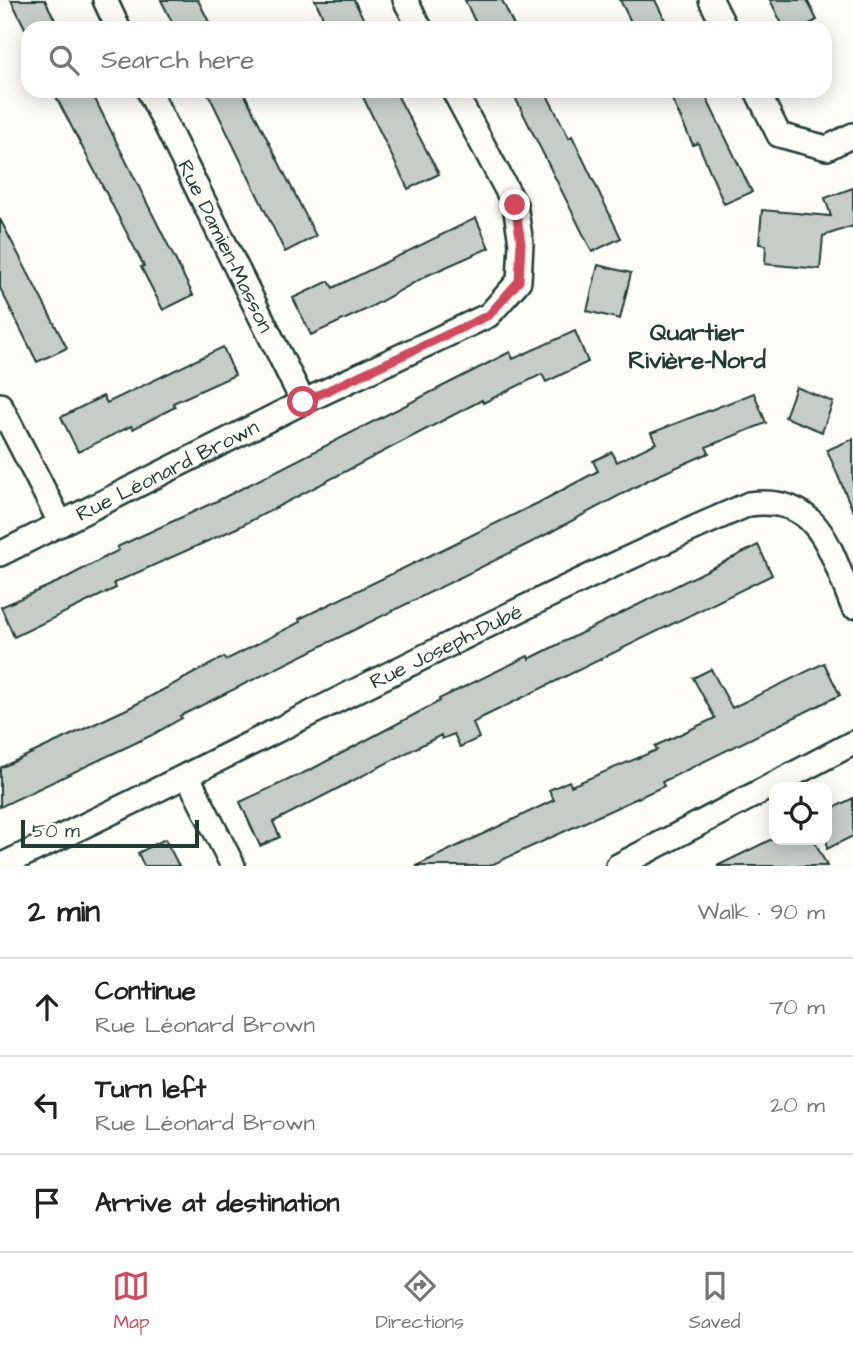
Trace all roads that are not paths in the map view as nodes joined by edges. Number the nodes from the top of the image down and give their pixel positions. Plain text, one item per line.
1 (105, 0) edge
2 (405, 0) edge
3 (711, 0) edge
4 (115, 21) edge
5 (416, 21) edge
6 (722, 21) edge
7 (152, 98) edge
8 (458, 98) edge
9 (760, 98) edge
10 (853, 135) edge
11 (303, 402) junction
12 (0, 405) edge
13 (61, 524) junction
14 (0, 554) edge
15 (853, 606) edge
16 (853, 743) edge
17 (188, 778) junction
18 (0, 866) edge
19 (233, 866) edge
20 (618, 866) edge

1 - 4 street
2 - 5 street
3 - 6 street
7 - 11 street, Rue Damien-Masson
8 - 11 street, Rue Léonard Brown
9 - 10 street
11 - 13 street, Rue Léonard Brown
12 - 13 street
13 - 14 street, Rue Léonard Brown
15 - 17 street, Rue Joseph-Dubé
16 - 20 street
17 - 18 street, Rue Joseph-Dubé
17 - 19 street

